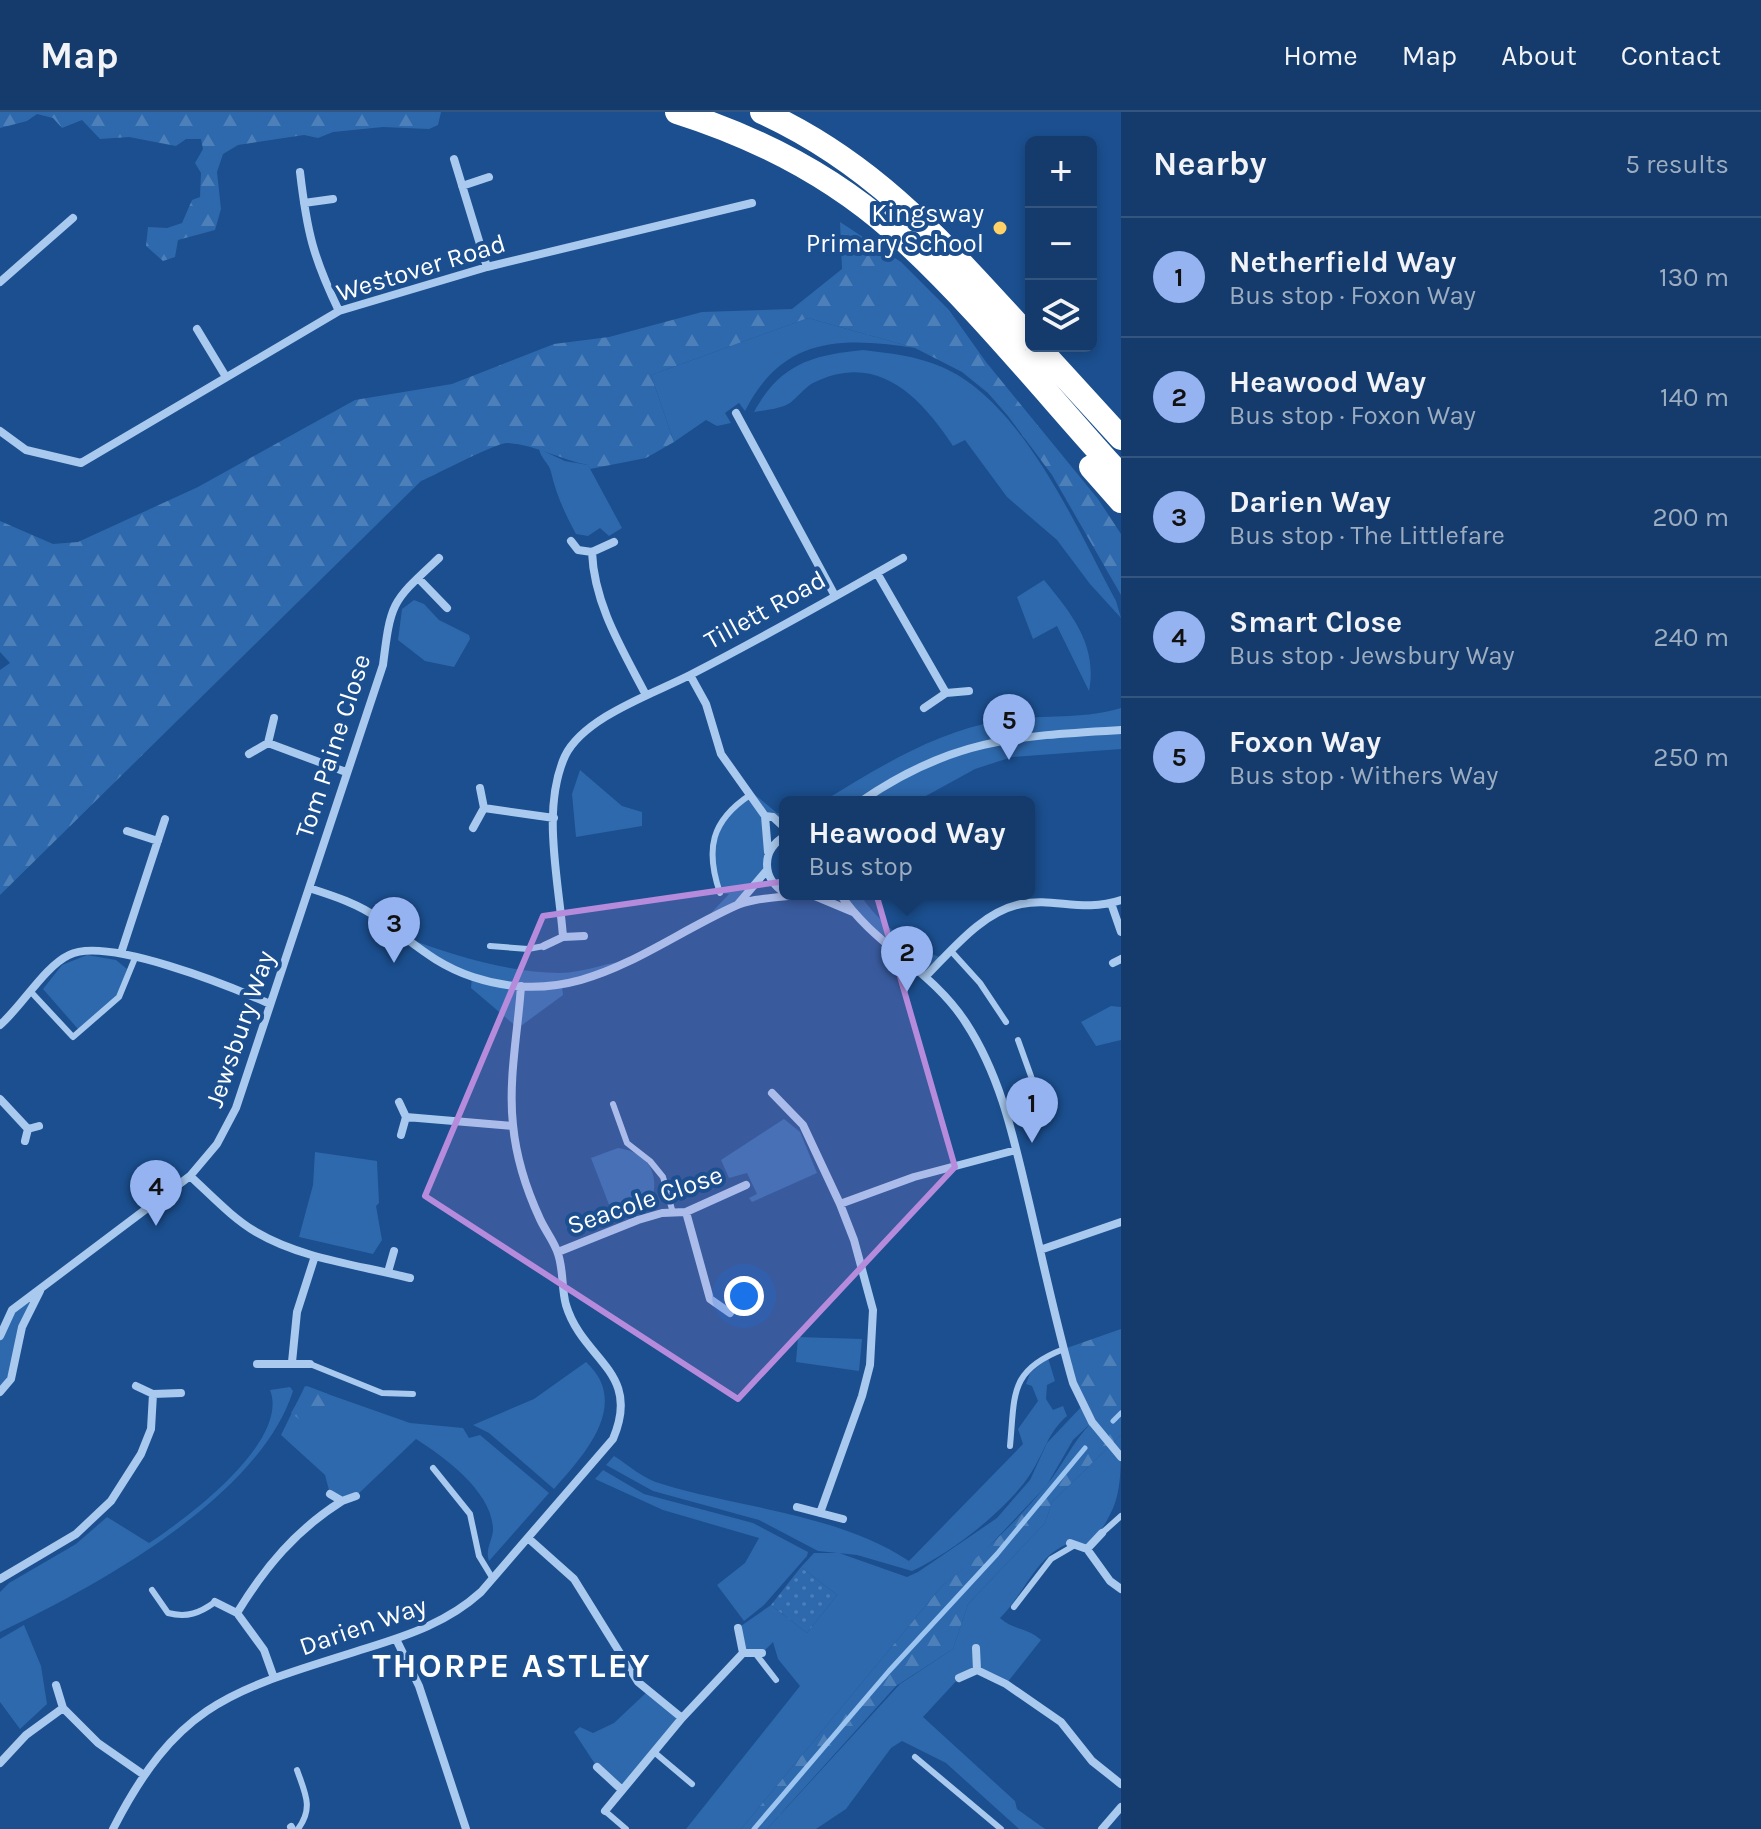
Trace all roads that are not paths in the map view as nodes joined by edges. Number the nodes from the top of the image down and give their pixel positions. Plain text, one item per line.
1 (677, 112) edge
2 (762, 112) edge
3 (454, 159) dead end
4 (300, 172) dead end
5 (489, 177) dead end
6 (462, 186) junction
7 (333, 199) dead end
8 (304, 203) junction
9 (752, 203) dead end
10 (73, 218) dead end
11 (487, 267) junction
12 (0, 282) edge
13 (339, 311) junction
14 (986, 328) junction
15 (197, 329) dead end
16 (1025, 332) edge
17 (1042, 352) edge
18 (226, 377) junction
19 (736, 413) dead end
20 (0, 431) edge
21 (1121, 438) edge
22 (1121, 476) edge
23 (1121, 501) edge
24 (571, 541) dead end
25 (614, 542) dead end
26 (592, 552) junction
27 (439, 558) dead end
28 (903, 558) dead end
29 (877, 573) junction
30 (418, 578) junction
31 (834, 594) junction
32 (447, 608) dead end
33 (690, 675) junction
34 (969, 691) dead end
35 (946, 693) junction
36 (646, 695) junction
37 (924, 708) dead end
38 (274, 718) dead end
39 (1121, 730) edge
40 (268, 743) junction
41 (249, 754) dead end
42 (346, 772) junction
43 (480, 788) dead end
44 (750, 795) junction
45 (870, 796) edge
46 (484, 808) junction
47 (765, 816) junction
48 (554, 818) junction
49 (165, 819) dead end
50 (779, 822) edge
51 (473, 828) dead end
52 (127, 831) dead end
53 (158, 841) junction
54 (779, 842) edge
55 (768, 853) junction
56 (767, 870) junction
57 (779, 887) edge
58 (309, 888) junction
59 (720, 893) dead end
60 (779, 896) edge
61 (823, 900) edge
62 (844, 900) edge
63 (1020, 900) edge
64 (1121, 900) edge
65 (1111, 903) junction
66 (1021, 904) junction
67 (738, 905) junction
68 (853, 912) junction
69 (1121, 932) edge
70 (584, 936) dead end
71 (563, 937) junction
72 (490, 946) dead end
73 (544, 946) joint
74 (951, 951) junction
75 (121, 953) junction
76 (135, 958) junction
77 (926, 976) junction
78 (521, 986) junction
79 (32, 993) junction
80 (270, 1004) junction
81 (1006, 1022) dead end
82 (0, 1025) edge
83 (1018, 1040) dead end
84 (772, 1093) dead end
85 (1038, 1096) junction
86 (0, 1099) edge
87 (399, 1102) dead end
88 (613, 1104) dead end
89 (1041, 1104) dead end
90 (1004, 1106) junction
91 (406, 1117) junction
92 (39, 1126) dead end
93 (513, 1126) junction
94 (28, 1129) junction
95 (401, 1135) dead end
96 (25, 1141) dead end
97 (1016, 1150) junction
98 (190, 1176) junction
99 (746, 1185) dead end
100 (840, 1204) junction
101 (686, 1212) junction
102 (673, 1213) junction
103 (1121, 1222) edge
104 (1040, 1250) junction
105 (394, 1251) dead end
106 (558, 1252) junction
107 (315, 1256) junction
108 (388, 1272) junction
109 (410, 1278) dead end
110 (40, 1291) junction
111 (730, 1313) dead end
112 (0, 1336) edge
113 (1064, 1349) junction
114 (292, 1362) junction
115 (257, 1364) dead end
116 (310, 1364) joint
117 (136, 1386) dead end
118 (0, 1392) edge
119 (181, 1393) dead end
120 (153, 1394) junction
121 (413, 1394) dead end
122 (1010, 1446) dead end
123 (1121, 1457) edge
124 (433, 1468) dead end
125 (330, 1494) dead end
126 (356, 1496) dead end
127 (342, 1501) junction
128 (797, 1507) dead end
129 (820, 1513) junction
130 (1121, 1516) edge
131 (843, 1519) dead end
132 (1102, 1533) joint
133 (528, 1538) junction
134 (1073, 1544) joint
135 (1087, 1549) junction
136 (0, 1579) edge
137 (493, 1579) junction
138 (1121, 1589) edge
139 (152, 1590) dead end
140 (215, 1602) joint
141 (1014, 1607) dead end
142 (237, 1613) junction
143 (738, 1628) dead end
144 (396, 1639) junction
145 (976, 1648) dead end
146 (743, 1653) junction
147 (759, 1653) joint
148 (977, 1670) junction
149 (274, 1678) junction
150 (959, 1678) dead end
151 (776, 1680) dead end
152 (56, 1685) dead end
153 (63, 1708) junction
154 (682, 1718) junction
155 (654, 1752) junction
156 (915, 1757) dead end
157 (0, 1763) edge
158 (597, 1767) dead end
159 (297, 1770) dead end
160 (144, 1775) junction
161 (692, 1784) dead end
162 (1121, 1784) edge
163 (622, 1790) junction
164 (1121, 1807) edge
165 (605, 1811) joint
166 (294, 1828) edge
167 (113, 1829) edge
168 (466, 1829) edge
169 (626, 1829) edge
170 (1001, 1829) edge
171 (1102, 1829) edge

1 - 14 highway
2 - 16 highway
3 - 6 street
4 - 8 street
5 - 6 street
6 - 11 street
7 - 8 street
8 - 13 street
9 - 11 street, Westover Road
10 - 12 street
11 - 13 street, Westover Road
13 - 18 street, Westover Road
14 - 22 highway
14 - 23 highway
15 - 18 street
17 - 21 highway
18 - 20 street, Westover Road
19 - 31 street
24 - 26 street
25 - 26 street
26 - 36 street
27 - 30 street, Tom Paine Close
28 - 29 street, Tillett Road
29 - 31 street, Tillett Road
29 - 35 street
30 - 32 street
30 - 42 street, Tom Paine Close
31 - 33 street, Tillett Road
33 - 36 street, Tillett Road
33 - 44 street
34 - 35 street
35 - 37 street
36 - 48 street, Tillett Road
38 - 40 street
39 - 45 street
40 - 41 street
40 - 42 street
42 - 58 street, Tom Paine Close
43 - 46 street
44 - 47 street
44 - 59 lane
46 - 48 street
46 - 51 street
47 - 50 street
47 - 55 street
48 - 71 street, Tillett Road
49 - 53 street
52 - 53 street
53 - 75 street
54 - 55 street
55 - 56 street
56 - 57 street
56 - 67 street
58 - 78 street
58 - 80 street, Jewsbury Way
60 - 67 street
61 - 68 street
62 - 68 street
63 - 66 street
64 - 65 street
65 - 66 street
65 - 69 street
66 - 74 street
67 - 78 street
68 - 77 street
70 - 71 street
71 - 73 street
72 - 73 lane
74 - 77 street
74 - 81 lane
75 - 76 street
75 - 79 street
76 - 79 lane
76 - 80 street
77 - 90 street
78 - 93 street, Darien Way
79 - 82 street
80 - 98 street, Jewsbury Way
83 - 85 lane
84 - 100 street
85 - 89 lane
85 - 90 lane
86 - 94 street
87 - 91 street
88 - 102 lane
90 - 97 street
91 - 93 street
91 - 95 street
92 - 94 street
93 - 106 street, Darien Way
94 - 96 street
97 - 100 street
97 - 104 street
98 - 107 street
98 - 110 street, Jewsbury Way
99 - 101 street, Seacole Close
100 - 129 street
101 - 102 street, Seacole Close
101 - 111 street
102 - 106 street, Seacole Close
103 - 104 street
104 - 113 street
105 - 108 street
106 - 133 street, Darien Way
107 - 108 street
107 - 114 street
108 - 109 street
110 - 112 street, Jewsbury Way
110 - 118 street, Jewsbury Way
113 - 122 lane
113 - 123 street
114 - 115 street
114 - 116 street
116 - 121 lane
117 - 120 street
119 - 120 street
120 - 136 street
124 - 137 lane
125 - 127 street
126 - 127 street
127 - 142 street
128 - 129 street
129 - 131 street
130 - 132 lane
132 - 135 street
133 - 137 street, Darien Way
133 - 154 street
134 - 135 street
134 - 141 lane
135 - 138 street
137 - 144 street, Darien Way
139 - 140 lane
140 - 142 street
142 - 149 street
143 - 146 street
144 - 149 street, Darien Way
144 - 168 street
145 - 148 street
146 - 147 street
146 - 154 street
147 - 151 lane
148 - 150 street
148 - 162 street
149 - 160 street, Darien Way
152 - 153 street
153 - 157 street
153 - 160 street
154 - 155 street
155 - 161 lane
155 - 163 street
156 - 170 lane
158 - 163 street
159 - 166 lane
160 - 167 street, Darien Way
163 - 165 street
164 - 171 street
165 - 169 lane

